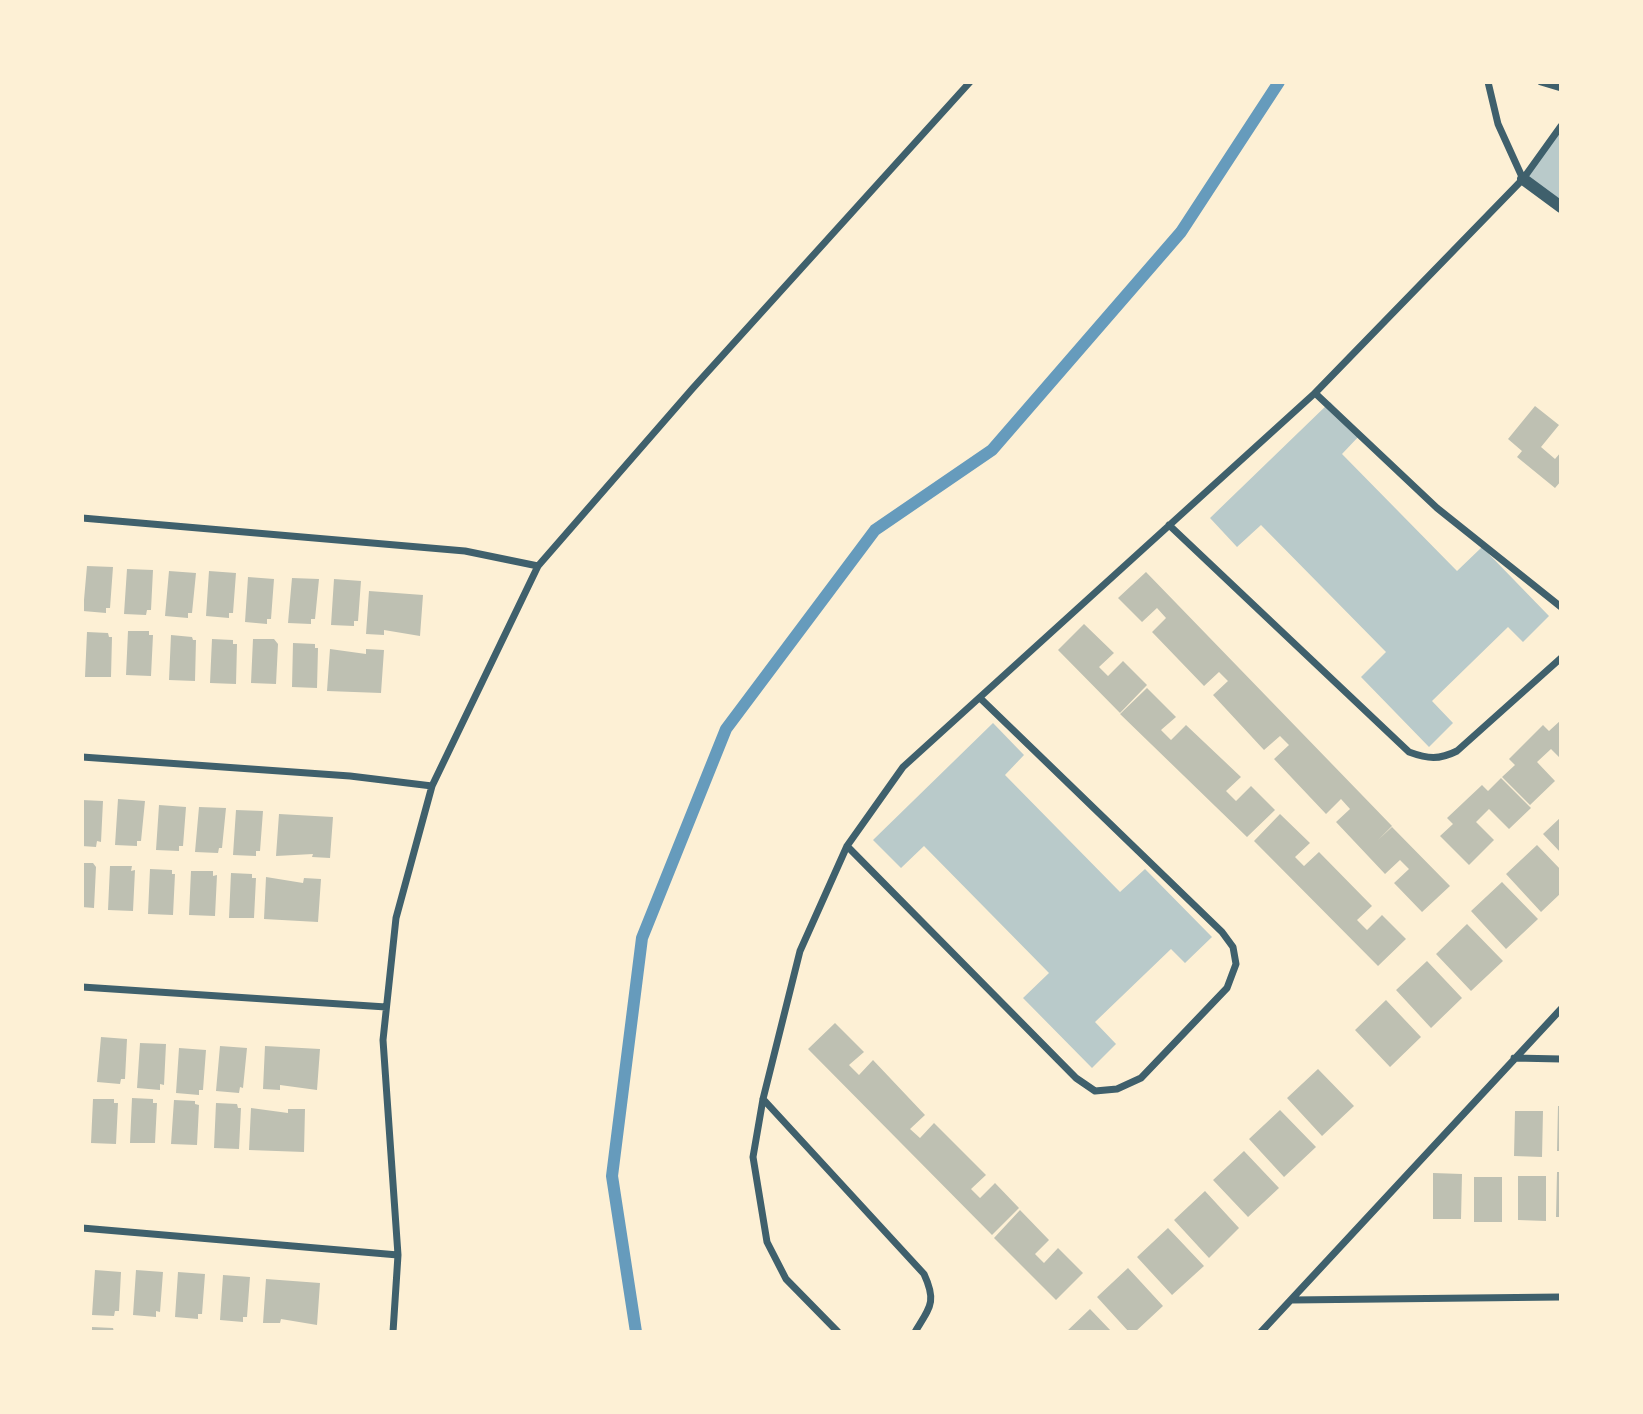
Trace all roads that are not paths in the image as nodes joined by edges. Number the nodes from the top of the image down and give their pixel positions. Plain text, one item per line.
1 (970, 82) edge
2 (1489, 82) edge
3 (1541, 82) edge
4 (1561, 89) edge
5 (1561, 126) edge
6 (1523, 179) junction
7 (1561, 207) edge
8 (1315, 393) junction
9 (82, 518) edge
10 (1169, 525) junction
11 (538, 566) junction
12 (1561, 607) edge
13 (1561, 658) edge
14 (980, 698) junction
15 (82, 757) edge
16 (432, 786) junction
17 (847, 846) junction
18 (82, 987) edge
19 (386, 1007) junction
20 (1561, 1009) edge
21 (1514, 1058) junction
22 (1561, 1059) edge
23 (763, 1099) junction
24 (82, 1228) edge
25 (398, 1255) junction
26 (1561, 1297) edge
27 (1292, 1300) junction
28 (393, 1332) edge
29 (838, 1332) edge
30 (915, 1332) edge
31 (1261, 1332) edge

1 - 11 street
2 - 6 street
3 - 4 street
5 - 6 street
6 - 7 street
6 - 8 street
8 - 10 street
8 - 12 street
9 - 11 street
10 - 13 street
10 - 14 street
11 - 16 street
14 - 17 street
14 - 17 street
15 - 16 street
16 - 19 street
17 - 23 street
18 - 19 street
19 - 25 street
20 - 21 street
21 - 22 street
21 - 27 street
23 - 29 street
23 - 30 street
24 - 25 street
25 - 28 street
26 - 27 street
27 - 31 street

